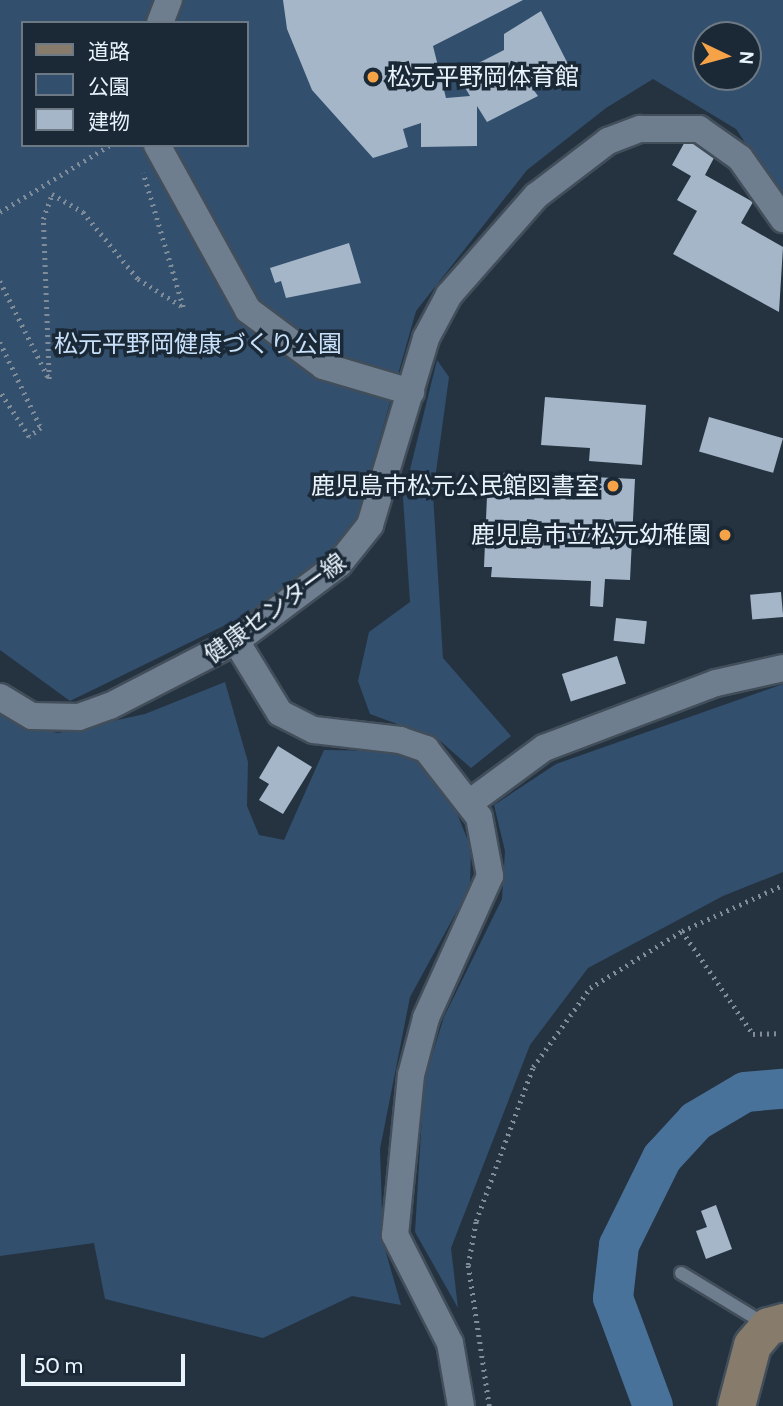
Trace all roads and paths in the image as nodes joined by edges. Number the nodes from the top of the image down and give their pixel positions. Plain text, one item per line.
1 (169, 0) edge
2 (161, 21) edge
3 (107, 147) edge
4 (159, 147) edge
5 (141, 167) dead end
6 (0, 212) edge
7 (783, 219) edge
8 (0, 281) edge
9 (0, 342) edge
10 (0, 392) edge
11 (411, 392) junction
12 (236, 641) junction
13 (783, 668) edge
14 (0, 697) edge
15 (472, 801) junction
16 (783, 885) edge
17 (682, 931) junction
18 (778, 1033) dead end
19 (681, 1273) dead end
20 (776, 1324) edge
21 (461, 1406) edge
22 (489, 1406) edge
23 (736, 1406) edge

1 - 2 street
3 - 6 path
4 - 11 street
5 - 8 path
7 - 11 street, 健康センター線
9 - 10 path
11 - 12 street, 健康センター線
12 - 14 street, 健康センター線
12 - 15 street
13 - 15 street
15 - 21 street
16 - 17 path
17 - 18 path
17 - 22 path
19 - 20 lane
20 - 23 main road

